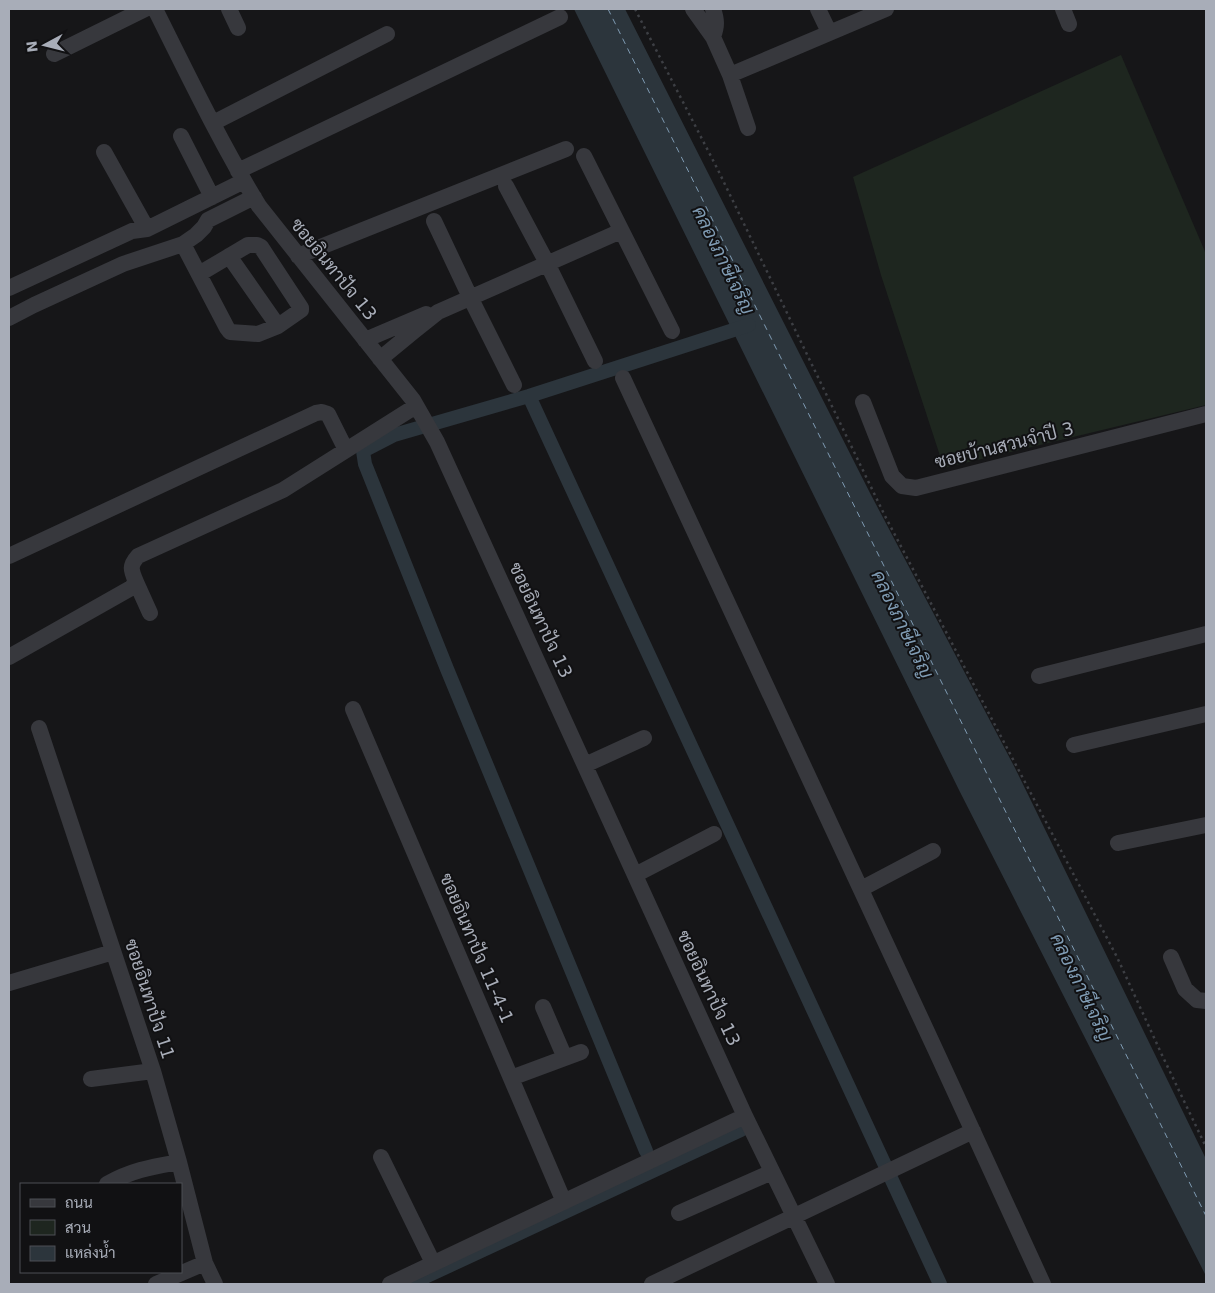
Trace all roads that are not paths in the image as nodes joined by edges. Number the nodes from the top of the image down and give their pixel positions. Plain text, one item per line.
1 (145, 9) edge
2 (155, 9) edge
3 (229, 9) edge
4 (693, 9) edge
5 (713, 9) edge
6 (818, 9) edge
7 (886, 9) edge
8 (560, 17) dead end
9 (238, 28) dead end
10 (829, 32) junction
11 (387, 34) dead end
12 (713, 37) junction
13 (54, 54) dead end
14 (730, 75) junction
15 (213, 123) junction
16 (748, 128) dead end
17 (181, 136) dead end
18 (566, 149) dead end
19 (104, 152) dead end
20 (584, 156) dead end
21 (241, 176) junction
22 (506, 186) dead end
23 (212, 197) junction
24 (254, 198) junction
25 (434, 221) dead end
26 (147, 229) junction
27 (621, 230) junction
28 (184, 244) junction
29 (229, 256) junction
30 (298, 256) junction
31 (546, 263) junction
32 (199, 274) junction
33 (9, 288) edge
34 (470, 297) junction
35 (438, 312) junction
36 (9, 318) edge
37 (278, 326) junction
38 (672, 331) dead end
39 (365, 340) junction
40 (380, 359) junction
41 (595, 361) dead end
42 (623, 378) dead end
43 (514, 385) dead end
44 (863, 402) dead end
45 (1206, 414) edge
46 (423, 417) junction
47 (346, 450) junction
48 (9, 556) edge
49 (136, 582) junction
50 (150, 613) dead end
51 (1206, 634) edge
52 (9, 657) edge
53 (1039, 676) dead end
54 (354, 709) dead end
55 (1206, 714) edge
56 (39, 728) dead end
57 (644, 738) dead end
58 (1074, 745) dead end
59 (585, 765) junction
60 (1206, 825) edge
61 (714, 834) dead end
62 (1118, 843) dead end
63 (933, 850) dead end
64 (635, 875) junction
65 (861, 890) junction
66 (113, 952) junction
67 (1171, 957) dead end
68 (9, 983) edge
69 (1206, 1000) edge
70 (542, 1007) dead end
71 (581, 1052) dead end
72 (565, 1058) junction
73 (153, 1071) junction
74 (511, 1078) junction
75 (91, 1079) dead end
76 (745, 1116) junction
77 (973, 1131) junction
78 (381, 1157) dead end
79 (179, 1162) junction
80 (772, 1172) junction
81 (109, 1183) edge
82 (564, 1202) junction
83 (679, 1213) dead end
84 (794, 1218) junction
85 (205, 1263) junction
86 (433, 1264) junction
87 (182, 1273) edge
88 (182, 1273) edge
89 (156, 1284) edge
90 (215, 1284) edge
91 (390, 1284) edge
92 (652, 1284) edge
93 (827, 1284) edge
94 (1042, 1284) edge

1 - 13 street
2 - 15 street, ซอยอินทาปัจ 13
3 - 9 street
4 - 12 street
5 - 12 street
6 - 10 street
7 - 10 street
8 - 21 street
10 - 14 street
11 - 15 street
12 - 14 street
14 - 16 street
15 - 21 street, ซอยอินทาปัจ 13
17 - 23 street
18 - 30 street
19 - 26 street
20 - 27 street
21 - 23 street
21 - 24 street, ซอยอินทาปัจ 13
22 - 31 street
23 - 26 street
24 - 28 street
24 - 30 street, ซอยอินทาปัจ 13
25 - 34 street
26 - 33 street
27 - 31 street
27 - 38 street
28 - 32 street
28 - 36 street
29 - 32 street
29 - 37 street
29 - 37 street
30 - 39 street, ซอยอินทาปัจ 13
31 - 34 street
31 - 41 street
32 - 37 street
34 - 35 street
34 - 43 street
35 - 39 street
35 - 40 street
39 - 40 street, ซอยอินทาปัจ 13
40 - 46 street, ซอยอินทาปัจ 13
42 - 65 street
44 - 45 street, ซอยบ้านสวนจำปี 3
46 - 47 street
46 - 59 street, ซอยอินทาปัจ 13
47 - 48 street
47 - 49 street
49 - 50 street
49 - 52 street
51 - 53 street
54 - 74 street, ซอยอินทาปัจ 11-4-1
55 - 58 street
56 - 66 street, ซอยอินทาปัจ 11
57 - 59 street
59 - 64 street, ซอยอินทาปัจ 13
60 - 62 street
61 - 64 street
63 - 65 street
64 - 76 street, ซอยอินทาปัจ 13
65 - 77 street
66 - 68 street
66 - 73 street, ซอยอินทาปัจ 11
67 - 69 street
70 - 72 street
71 - 72 street
72 - 74 street
73 - 75 street
73 - 79 street, ซอยอินทาปัจ 11
74 - 82 street, ซอยอินทาปัจ 11-4-1
76 - 80 street, ซอยอินทาปัจ 13
76 - 82 street
77 - 84 street
77 - 94 street
78 - 86 street
79 - 81 street
79 - 85 street, ซอยอินทาปัจ 11
80 - 83 street
80 - 84 street, ซอยอินทาปัจ 13
82 - 86 street
84 - 92 street
84 - 93 street, ซอยอินทาปัจ 13
85 - 88 street
85 - 90 street, ซอยอินทาปัจ 11
86 - 91 street
87 - 89 street

